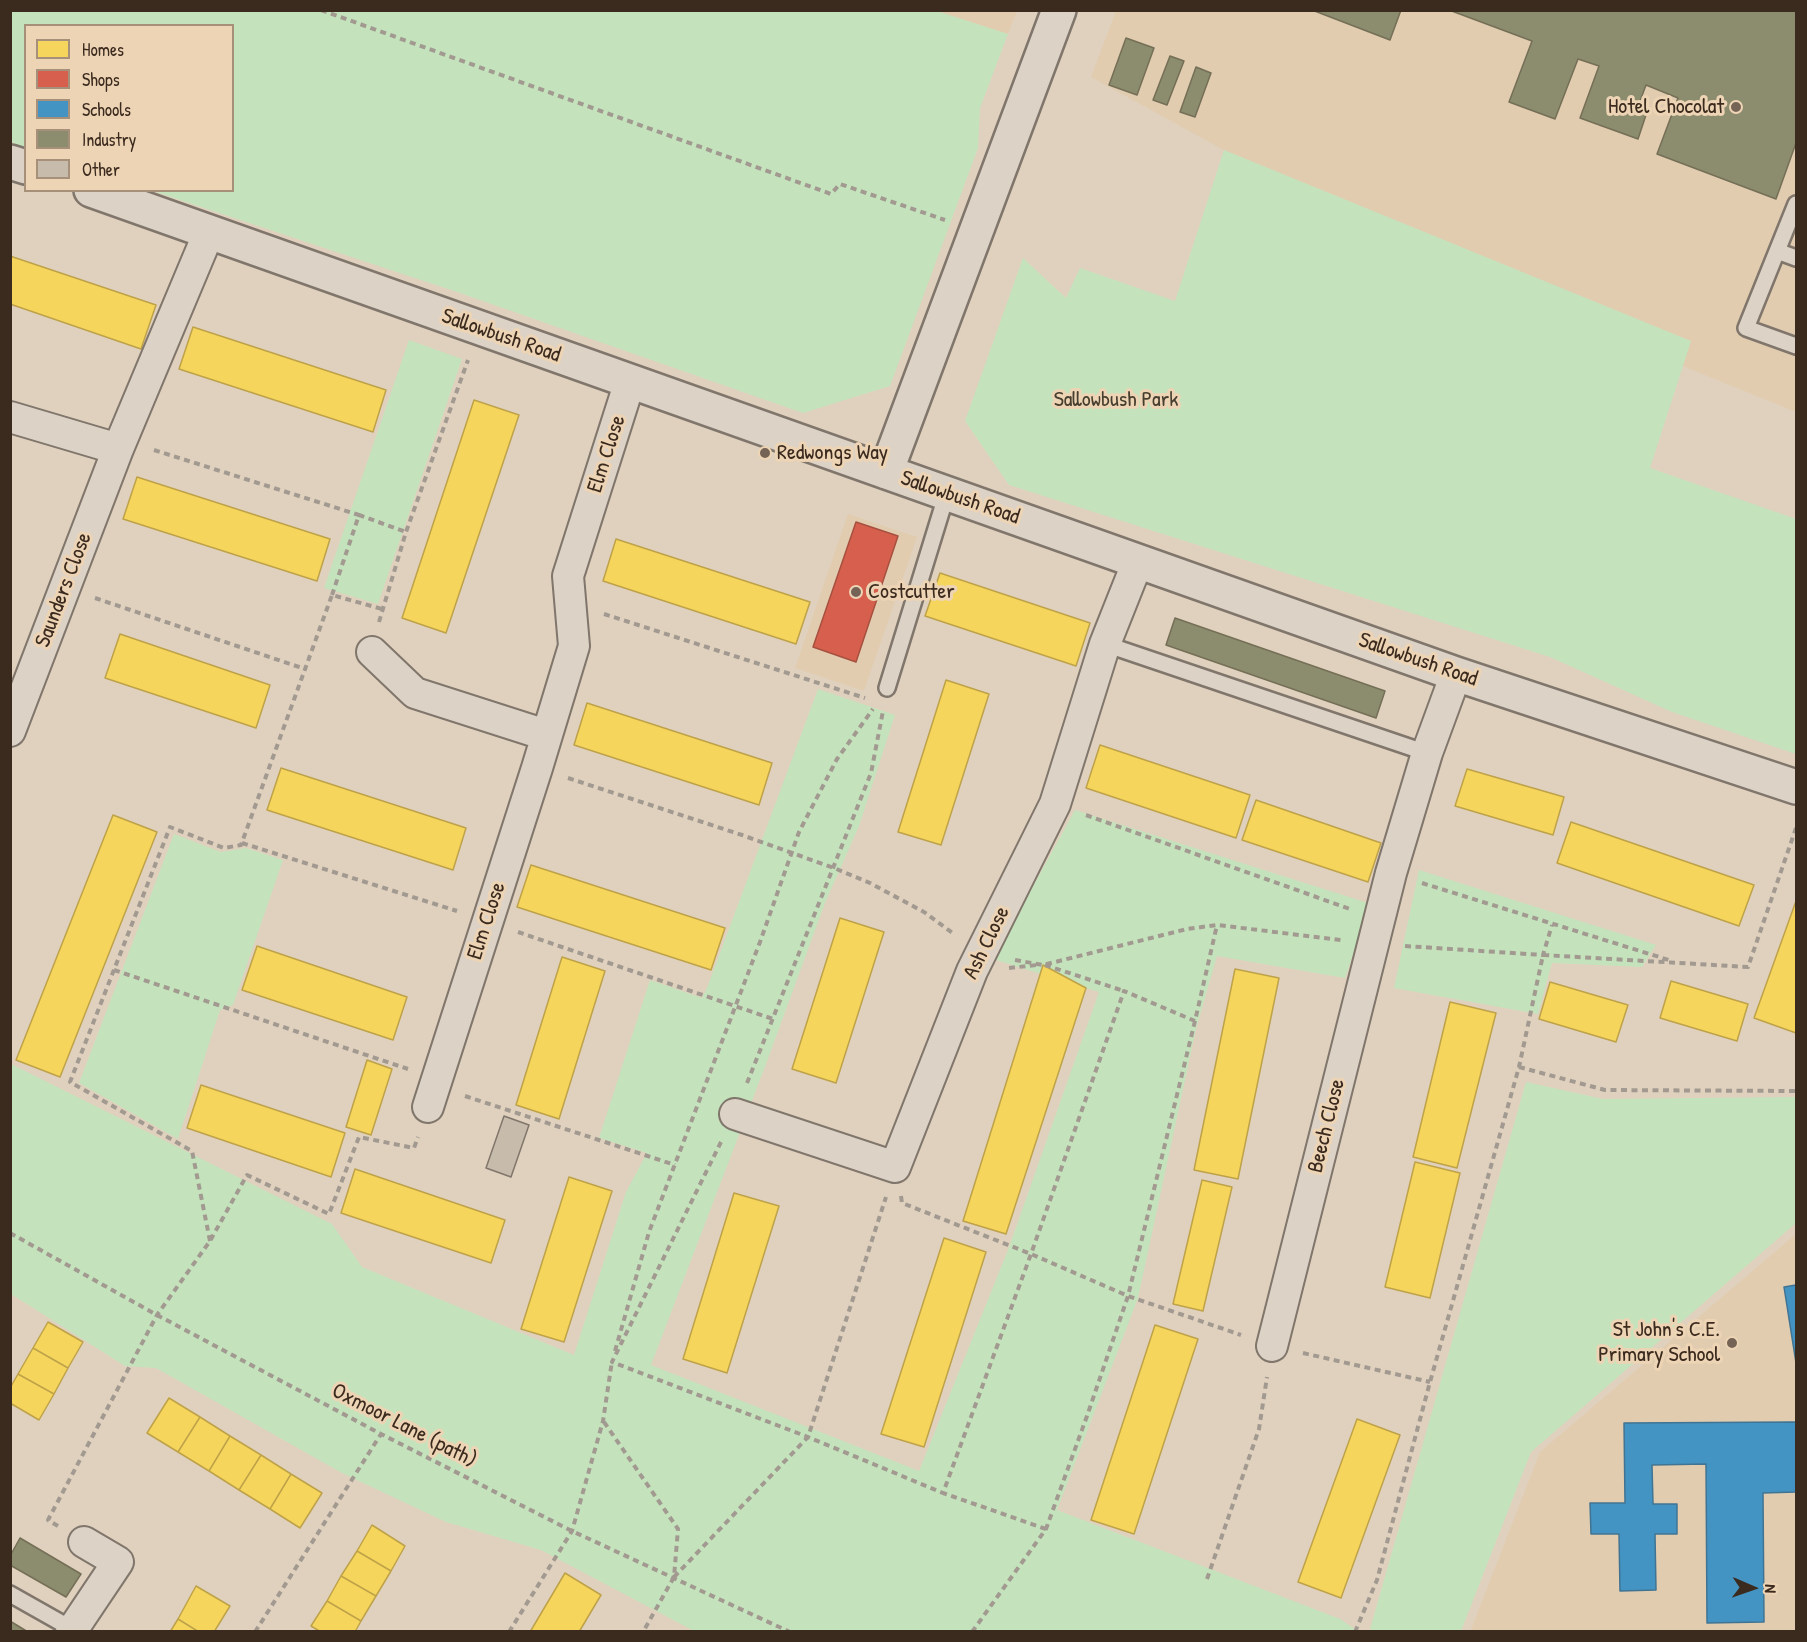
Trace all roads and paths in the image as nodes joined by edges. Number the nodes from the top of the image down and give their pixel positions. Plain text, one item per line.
1 (321, 10) edge
2 (1059, 10) edge
3 (97, 192) edge
4 (1797, 204) edge
5 (976, 230) junction
6 (209, 232) junction
7 (1778, 251) junction
8 (1797, 258) edge
9 (479, 328) junction
10 (1797, 346) edge
11 (630, 381) junction
12 (10, 417) edge
13 (120, 445) junction
14 (886, 472) junction
15 (947, 493) junction
16 (359, 515) junction
17 (406, 532) junction
18 (1138, 561) junction
19 (65, 588) junction
20 (332, 595) junction
21 (382, 609) junction
22 (572, 621) junction
23 (1105, 644) junction
24 (372, 652) joint
25 (305, 669) junction
26 (1456, 674) junction
27 (887, 688) junction
28 (877, 702) junction
29 (10, 731) edge
30 (546, 735) junction
31 (1427, 753) junction
32 (537, 768) junction
33 (1797, 787) edge
34 (1055, 804) junction
35 (1797, 828) edge
36 (792, 852) junction
37 (834, 868) junction
38 (1391, 873) junction
39 (1217, 925) junction
40 (1552, 925) junction
41 (1376, 932) junction
42 (1543, 955) junction
43 (976, 962) junction
44 (1679, 963) junction
45 (1043, 965) junction
46 (114, 970) junction
47 (1124, 991) junction
48 (1196, 1021) junction
49 (1519, 1067) junction
50 (433, 1091) junction
51 (1797, 1091) edge
52 (735, 1114) junction
53 (675, 1165) junction
54 (895, 1167) junction
55 (10, 1233) edge
56 (210, 1241) junction
57 (1031, 1254) junction
58 (1128, 1296) junction
59 (157, 1315) junction
60 (1272, 1346) junction
61 (612, 1362) junction
62 (1430, 1382) junction
63 (603, 1421) junction
64 (381, 1434) junction
65 (808, 1437) junction
66 (943, 1493) junction
67 (1046, 1529) junction
68 (572, 1531) junction
69 (84, 1542) joint
70 (674, 1576) junction
71 (1207, 1579) dead end
72 (10, 1594) edge
73 (71, 1630) edge
74 (255, 1632) edge
75 (509, 1632) edge
76 (643, 1632) edge
77 (790, 1632) edge
78 (972, 1632) edge
79 (1355, 1632) edge

1 - 5 path
2 - 5 street
3 - 6 street, Sallowbush Road
4 - 7 lane
5 - 14 street
6 - 9 street, Sallowbush Road
6 - 13 street, Saunders Close
7 - 8 lane
7 - 10 lane
9 - 11 street, Sallowbush Road
9 - 17 path
11 - 14 street, Sallowbush Road
11 - 22 street, Elm Close
12 - 13 street
13 - 16 path
13 - 19 street, Saunders Close
14 - 15 street, Sallowbush Road
15 - 18 street, Sallowbush Road
15 - 27 lane
16 - 17 path
16 - 20 path
17 - 21 path
18 - 23 street, Ash Close
18 - 26 street, Sallowbush Road
19 - 25 path
19 - 29 street, Saunders Close
20 - 21 path
20 - 25 path
21 - 24 path
22 - 28 path
22 - 30 street, Elm Close
23 - 31 lane
23 - 34 street, Ash Close
24 - 30 street
25 - 46 path
26 - 31 street, Beech Close
26 - 33 street, Sallowbush Road
27 - 28 path
27 - 37 path
28 - 36 path
30 - 32 street, Elm Close
31 - 38 street, Beech Close
32 - 36 path
32 - 50 street, Elm Close
34 - 41 path
34 - 43 street, Ash Close
35 - 44 path
36 - 37 path
36 - 53 path
37 - 43 path
37 - 52 path
38 - 40 path
38 - 41 street, Beech Close
39 - 41 path
39 - 45 path
39 - 48 path
40 - 42 path
40 - 44 path
41 - 42 path
41 - 60 street, Beech Close
42 - 44 path
42 - 49 path
43 - 45 path
43 - 45 path
43 - 54 street, Ash Close
45 - 47 path
46 - 50 path
46 - 56 path
47 - 48 path
47 - 57 path
48 - 58 path
49 - 51 path
49 - 62 path
50 - 53 path
50 - 56 path
52 - 54 street
52 - 61 path
53 - 61 path
54 - 57 path
54 - 65 path
55 - 59 path, Oxmoor Lane (path)
56 - 59 path
57 - 58 path
57 - 66 path
58 - 60 path
58 - 67 path
59 - 64 path, Oxmoor Lane (path)
59 - 69 path
60 - 62 path
60 - 71 path
61 - 63 path
61 - 65 path
62 - 79 path
63 - 68 path
63 - 70 path
64 - 68 path, Oxmoor Lane (path)
64 - 74 path
65 - 66 path
65 - 70 path
66 - 67 path
67 - 78 path
68 - 70 path, Oxmoor Lane (path)
68 - 75 path
69 - 73 street
70 - 76 path
70 - 77 path, Oxmoor Lane (path)
72 - 73 lane

